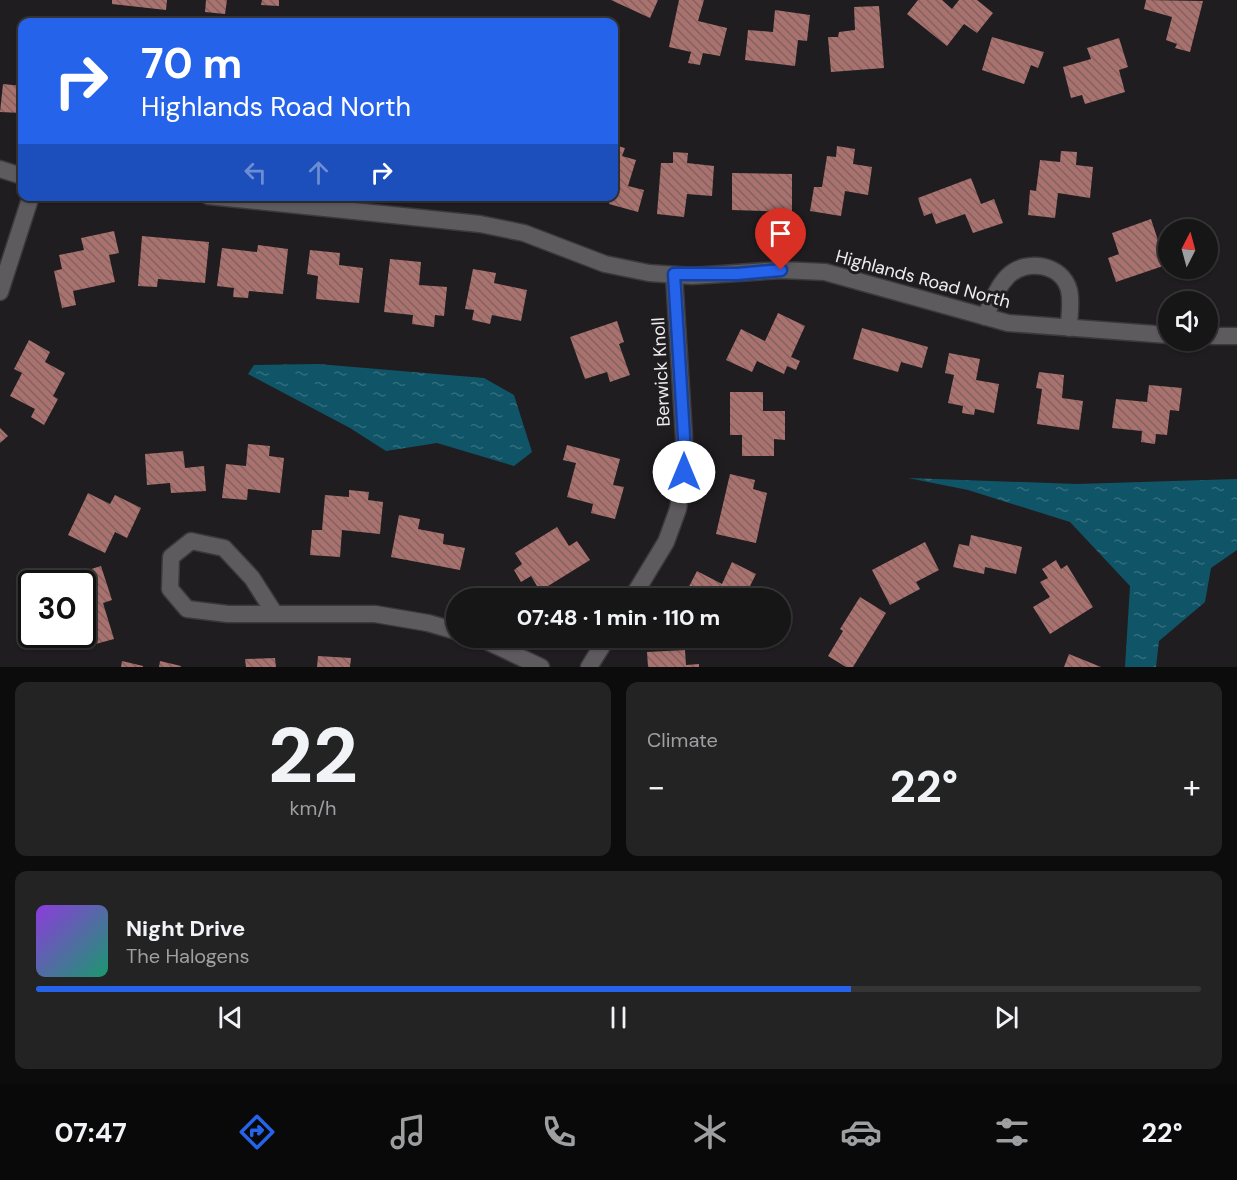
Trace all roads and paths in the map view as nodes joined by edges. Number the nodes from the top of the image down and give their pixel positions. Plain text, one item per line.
1 (0, 169) edge
2 (18, 175) edge
3 (29, 201) edge
4 (257, 201) edge
5 (674, 274) junction
6 (0, 292) edge
7 (985, 316) junction
8 (1069, 328) junction
9 (1158, 334) edge
10 (1218, 336) edge
11 (1237, 336) edge
12 (638, 588) edge
13 (275, 614) junction
14 (446, 628) edge
15 (501, 648) edge
16 (601, 648) edge
17 (541, 667) edge
18 (589, 667) edge

1 - 2 street
3 - 6 street
4 - 5 street, Highlands Road North
5 - 7 street, Highlands Road North
5 - 12 street, Berwick Knoll
7 - 8 street, Highlands Road North
7 - 8 street
8 - 9 street, Highlands Road North
10 - 11 street
13 - 13 street
13 - 14 street
15 - 17 street
16 - 18 street

